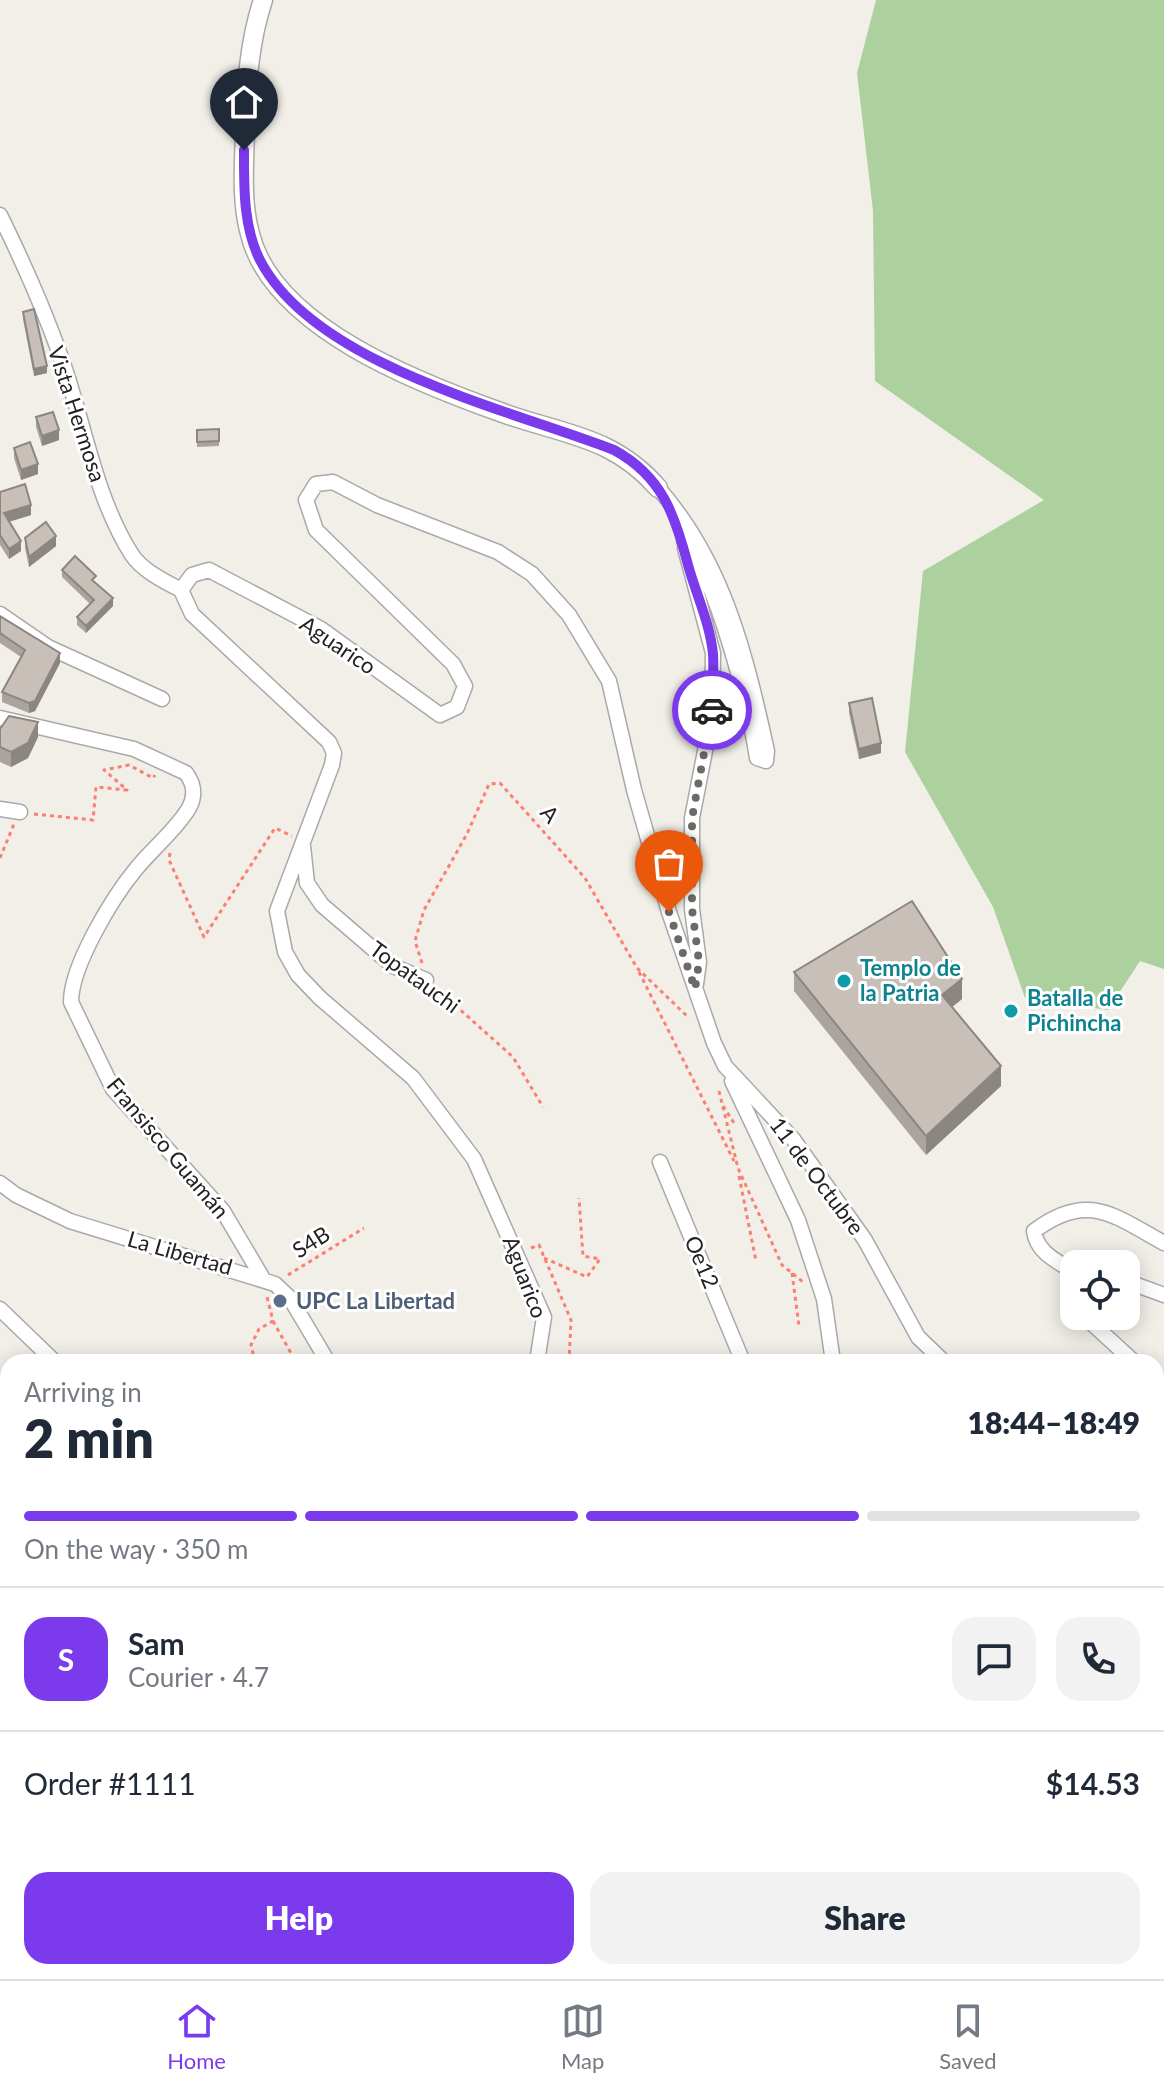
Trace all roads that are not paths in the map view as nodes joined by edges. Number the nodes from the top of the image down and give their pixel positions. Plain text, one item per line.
1 (263, 0) edge
2 (0, 215) edge
3 (658, 488) junction
4 (684, 541) junction
5 (181, 590) junction
6 (0, 614) edge
7 (162, 699) dead end
8 (0, 718) edge
9 (0, 809) edge
10 (20, 812) road end
11 (302, 842) junction
12 (426, 980) road end
13 (695, 989) junction
14 (725, 1066) junction
15 (660, 1162) dead end
16 (0, 1183) edge
17 (1164, 1243) edge
18 (1060, 1264) edge
19 (268, 1280) junction
20 (1140, 1286) edge
21 (1164, 1295) edge
22 (0, 1309) edge
23 (1099, 1330) edge
24 (47, 1354) edge
25 (323, 1354) edge
26 (538, 1354) edge
27 (740, 1354) edge
28 (832, 1354) edge
29 (936, 1354) edge
30 (1125, 1354) edge

1 - 3 street
2 - 5 street, Vista Hermosa
3 - 4 street
3 - 4 street
4 - 13 street
5 - 11 street, Aguarico
5 - 13 street, Aguarico
6 - 7 street
8 - 19 street, Fransisco Guamán
9 - 10 street
11 - 12 street, Topatauchi
11 - 26 street, Aguarico
13 - 14 street, 11 de Octubre
14 - 28 street
14 - 29 street, 11 de Octubre
15 - 27 street, Oe12
16 - 19 street, La Libertad
17 - 18 street
19 - 25 street
20 - 21 street
22 - 24 street
23 - 30 street

